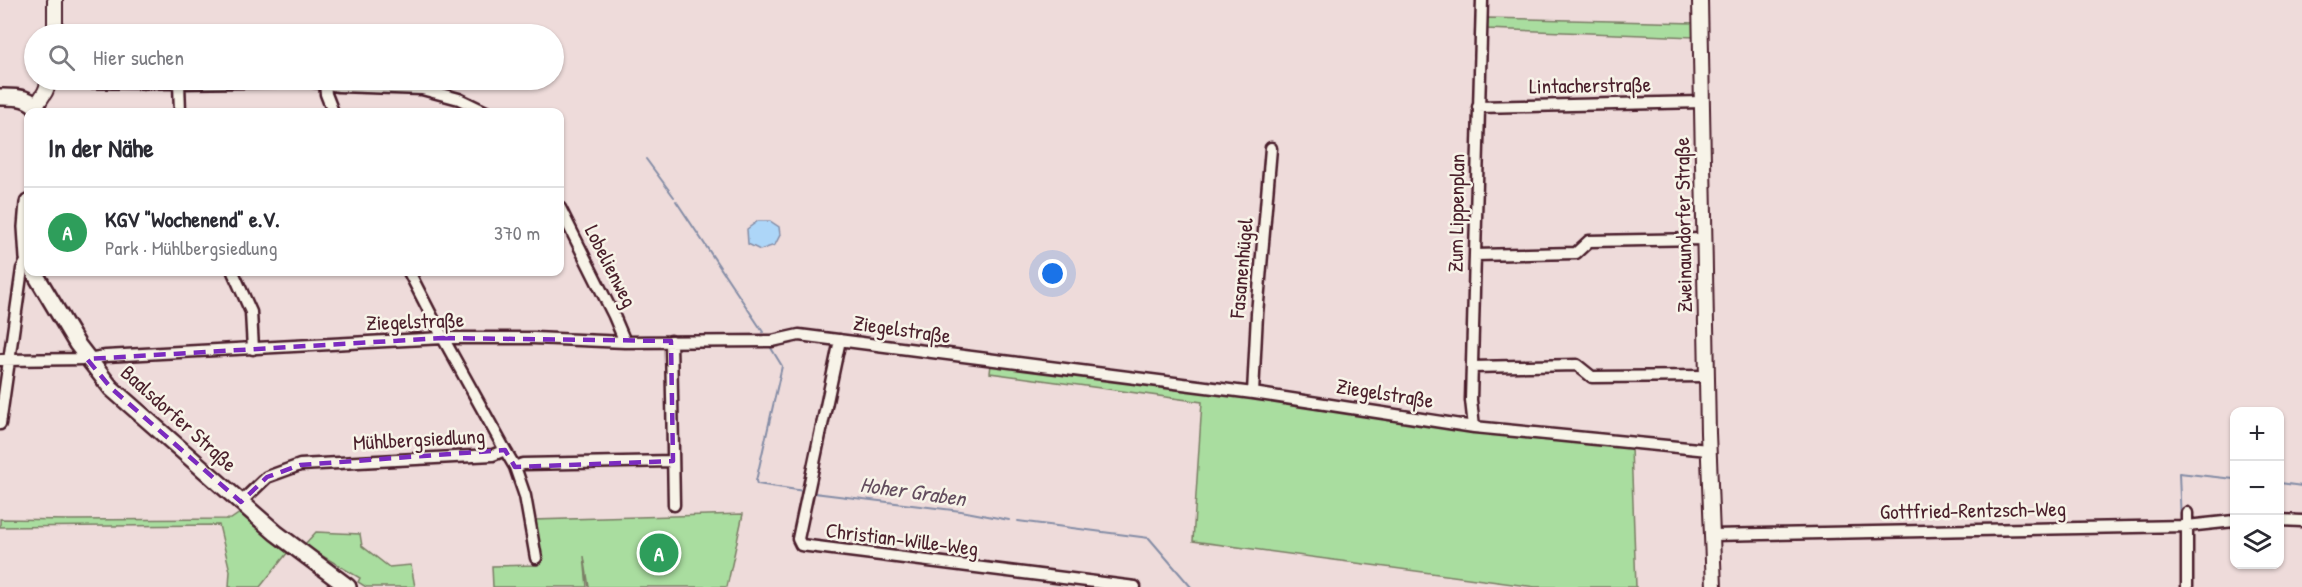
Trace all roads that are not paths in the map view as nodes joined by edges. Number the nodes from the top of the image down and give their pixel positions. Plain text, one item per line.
1 (55, 0) edge
2 (1482, 0) edge
3 (1700, 0) edge
4 (55, 24) edge
5 (46, 90) edge
6 (179, 90) edge
7 (326, 90) edge
8 (426, 90) edge
9 (0, 97) edge
10 (1702, 102) junction
11 (1478, 107) junction
12 (36, 108) edge
13 (37, 108) edge
14 (180, 108) edge
15 (331, 108) edge
16 (478, 108) edge
17 (1271, 148) dead end
18 (564, 216) edge
19 (1704, 239) junction
20 (1474, 255) junction
21 (24, 265) edge
22 (36, 276) edge
23 (235, 276) edge
24 (411, 276) edge
25 (443, 338) junction
26 (840, 340) junction
27 (671, 341) junction
28 (625, 342) junction
29 (253, 349) junction
30 (87, 359) junction
31 (4, 360) edge
32 (1472, 367) junction
33 (1706, 376) junction
34 (1253, 393) junction
35 (0, 424) edge
36 (1474, 427) junction
37 (505, 450) junction
38 (1708, 450) junction
39 (673, 461) junction
40 (515, 467) junction
41 (241, 502) junction
42 (674, 505) dead end
43 (2187, 513) dead end
44 (2284, 520) edge
45 (2302, 521) edge
46 (2230, 522) edge
47 (2187, 526) junction
48 (1712, 535) junction
49 (536, 558) dead end
50 (325, 569) junction
51 (348, 587) edge
52 (361, 587) edge
53 (1135, 587) edge
54 (1714, 587) edge
55 (2187, 587) edge

1 - 4 street
2 - 11 street, Zum Lippenplan
3 - 10 street, Zweinaundorfer Straße
5 - 13 street
6 - 14 street
7 - 15 street
8 - 16 street
9 - 12 main road
10 - 11 street, Lintacherstraße
10 - 19 street, Zweinaundorfer Straße
11 - 20 street, Zum Lippenplan
17 - 34 street, Fasanenhügel
18 - 28 street, Lobelienweg
19 - 20 street
19 - 33 street, Zweinaundorfer Straße
20 - 32 street, Zum Lippenplan
21 - 31 street
22 - 30 main road, Baalsdorfer Straße
23 - 29 street
24 - 25 street
25 - 28 street, Ziegelstraße
25 - 29 street, Ziegelstraße
25 - 37 street
26 - 27 street, Ziegelstraße
26 - 34 street, Ziegelstraße
26 - 53 street, Christian-Wille-Weg
27 - 28 street, Ziegelstraße
27 - 39 street
29 - 30 street, Ziegelstraße
30 - 31 street, Ziegelstraße
30 - 41 main road, Baalsdorfer Straße
31 - 35 street
32 - 33 street
32 - 36 street, Zum Lippenplan
33 - 38 street, Zweinaundorfer Straße
34 - 36 street, Ziegelstraße
36 - 38 street, Ziegelstraße
37 - 40 street, Mühlbergsiedlung
37 - 41 street, Mühlbergsiedlung
38 - 48 street, Zweinaundorfer Straße
39 - 40 street
39 - 42 street
40 - 49 street, Mühlbergsiedlung
41 - 50 main road, Baalsdorfer Straße
43 - 47 street
44 - 45 street
46 - 47 street, Gottfried-Rentzsch-Weg
47 - 48 street, Gottfried-Rentzsch-Weg
47 - 55 street
48 - 54 street, Zweinaundorfer Straße
50 - 51 main road, Baalsdorfer Straße
50 - 52 main road, Baalsdorfer Straße

